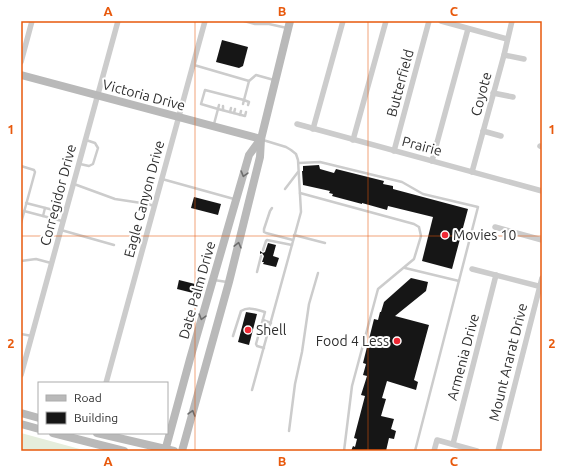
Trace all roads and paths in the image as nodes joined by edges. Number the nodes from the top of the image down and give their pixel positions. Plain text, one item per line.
1 (32, 21) edge
2 (118, 21) edge
3 (205, 21) edge
4 (244, 21) edge
5 (343, 21) edge
6 (386, 21) edge
7 (429, 21) edge
8 (441, 21) edge
9 (512, 21) edge
10 (289, 25) edge
11 (468, 29) junction
12 (507, 39) junction
13 (504, 55) junction
14 (524, 59) dead end
15 (21, 62) edge
16 (193, 64) junction
17 (21, 75) edge
18 (275, 80) junction
19 (249, 81) junction
20 (493, 93) junction
21 (221, 94) junction
22 (226, 95) junction
23 (98, 96) junction
24 (234, 97) junction
25 (513, 97) dead end
26 (220, 98) dead end
27 (238, 98) junction
28 (225, 99) dead end
29 (244, 100) junction
30 (233, 102) dead end
31 (237, 102) dead end
32 (243, 104) dead end
33 (219, 105) dead end
34 (248, 105) dead end
35 (224, 106) dead end
36 (231, 108) dead end
37 (218, 109) junction
38 (235, 109) dead end
39 (222, 110) junction
40 (241, 111) dead end
41 (230, 112) junction
42 (246, 112) dead end
43 (234, 113) junction
44 (240, 115) junction
45 (179, 118) junction
46 (297, 124) dead end
47 (214, 127) junction
48 (313, 129) junction
49 (483, 131) junction
50 (501, 136) dead end
51 (261, 139) junction
52 (86, 140) junction
53 (353, 140) junction
54 (394, 151) junction
55 (432, 161) junction
56 (298, 163) junction
57 (79, 164) junction
58 (21, 166) edge
59 (298, 172) junction
60 (472, 172) junction
61 (162, 179) junction
62 (74, 184) junction
63 (285, 190) dead end
64 (542, 191) edge
65 (300, 193) junction
66 (236, 199) junction
67 (26, 203) junction
68 (155, 206) junction
69 (45, 208) junction
70 (272, 208) dead end
71 (24, 210) junction
72 (66, 213) junction
73 (43, 216) junction
74 (63, 221) junction
75 (21, 223) edge
76 (495, 227) dead end
77 (61, 230) junction
78 (294, 234) junction
79 (293, 240) junction
80 (542, 240) edge
81 (325, 243) dead end
82 (114, 245) dead end
83 (292, 245) junction
84 (263, 250) dead end
85 (262, 256) dead end
86 (21, 261) edge
87 (52, 264) junction
88 (404, 268) junction
89 (472, 269) dead end
90 (257, 272) dead end
91 (318, 273) dead end
92 (496, 275) junction
93 (542, 278) edge
94 (213, 280) junction
95 (459, 281) junction
96 (229, 282) junction
97 (541, 287) edge
98 (263, 320) junction
99 (271, 323) junction
100 (21, 334) edge
101 (32, 336) junction
102 (233, 336) dead end
103 (264, 348) junction
104 (21, 375) edge
105 (106, 382) edge
106 (252, 390) dead end
107 (21, 414) edge
108 (38, 418) edge
109 (21, 424) edge
110 (38, 429) edge
111 (289, 431) dead end
112 (57, 434) edge
113 (112, 435) edge
114 (454, 444) junction
115 (166, 450) edge
116 (124, 451) edge
117 (174, 451) edge
118 (182, 451) edge
119 (344, 451) edge
120 (415, 451) edge
121 (434, 451) edge
122 (477, 451) edge
123 (498, 451) edge

1 - 15 street
2 - 23 street, Corregidor Drive
3 - 16 street, Eagle Canyon Drive
4 - 10 lane
5 - 48 street
6 - 53 street
7 - 54 street, Butterfield
8 - 11 street
9 - 12 street, Coyote
10 - 18 main road, Date Palm Drive
11 - 12 street
11 - 55 street
12 - 13 street, Coyote
13 - 14 street
13 - 20 street, Coyote
16 - 19 lane
16 - 45 street, Eagle Canyon Drive
17 - 23 main road, Victoria Drive
18 - 19 lane
18 - 51 main road, Date Palm Drive
19 - 29 lane
20 - 25 street
20 - 49 street, Coyote
21 - 22 lane
21 - 26 lane
21 - 37 lane
22 - 24 lane
22 - 28 lane
23 - 45 main road, Victoria Drive
23 - 52 street, Corregidor Drive
24 - 27 lane
24 - 30 lane
27 - 29 lane
27 - 31 lane
29 - 32 lane
29 - 34 lane
33 - 37 lane
35 - 39 lane
36 - 41 lane
37 - 39 lane
37 - 47 lane
38 - 43 lane
39 - 41 lane
40 - 44 lane
41 - 43 lane
42 - 44 lane
43 - 44 lane
45 - 47 main road, Victoria Drive
45 - 61 street, Eagle Canyon Drive
46 - 48 street, Prairie
47 - 51 main road, Victoria Drive
48 - 53 street, Prairie
49 - 50 street
49 - 60 street, Coyote
51 - 56 lane
51 -> 66 main road, Date Palm Drive
96 -> 51 main road, Date Palm Drive
52 - 57 street, Corregidor Drive
52 - 57 lane
53 - 54 street, Prairie
54 - 55 street, Prairie
55 - 60 street, Prairie
56 - 59 lane
56 - 95 lane
57 - 62 street, Corregidor Drive
58 - 67 lane
59 - 63 lane
59 - 65 lane
60 - 64 street, Prairie
61 - 66 lane
61 - 68 street, Eagle Canyon Drive
62 - 68 lane
62 - 72 street, Corregidor Drive
65 - 78 lane
65 - 88 lane
66 - 94 main road, Date Palm Drive
67 - 69 lane
67 - 71 lane
68 - 105 street, Eagle Canyon Drive
69 - 72 lane
69 - 73 lane
70 - 79 lane
71 - 73 lane
71 - 75 lane
72 - 74 street, Corregidor Drive
73 - 74 lane
74 - 77 street, Corregidor Drive
76 - 80 street
77 - 82 lane
77 - 87 street, Corregidor Drive
78 - 79 lane
78 - 81 lane
79 - 83 lane
83 - 84 lane
83 - 99 lane
85 - 90 lane
86 - 87 lane
87 - 101 street, Corregidor Drive
88 - 95 lane
88 - 119 lane
89 - 92 street
91 - 111 lane
92 - 97 street
92 - 114 street, Armenia Drive
93 - 97 street, Mount Ararat Drive
94 - 96 lane
94 -> 115 main road, Date Palm Drive
95 - 120 lane
118 -> 96 main road, Date Palm Drive
97 - 123 street, Mount Ararat Drive
98 - 99 lane
98 - 102 lane
98 - 103 lane
99 - 103 lane
100 - 101 lane
101 - 104 street, Corregidor Drive
103 - 106 lane
107 - 108 main road
109 - 110 main road
112 - 116 main road
113 - 115 main road
114 - 121 street
114 - 122 street
115 - 117 main road

